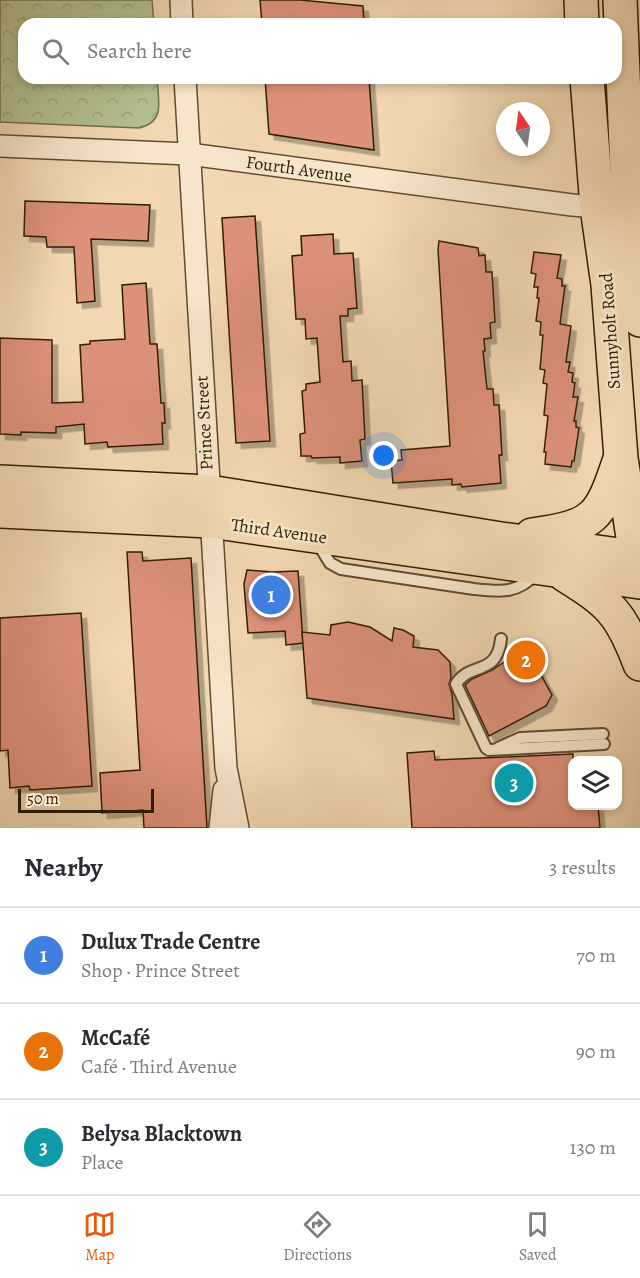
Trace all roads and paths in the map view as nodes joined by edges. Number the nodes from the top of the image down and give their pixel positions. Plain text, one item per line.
1 (181, 0) edge
2 (581, 0) edge
3 (620, 0) edge
4 (182, 18) edge
5 (582, 18) edge
6 (621, 18) edge
7 (622, 49) edge
8 (185, 84) edge
9 (587, 84) edge
10 (0, 146) edge
11 (189, 154) junction
12 (597, 207) junction
13 (640, 320) edge
14 (621, 458) junction
15 (0, 482) edge
16 (209, 507) junction
17 (0, 511) edge
18 (501, 539) junction
19 (549, 569) junction
20 (639, 573) edge
21 (501, 639) dead end
22 (640, 664) edge
23 (603, 739) dead end
24 (226, 768) junction
25 (220, 828) edge
26 (238, 828) edge

1 - 4 street
2 - 5 main road
3 - 6 main road, Sunnyholt Road
7 - 13 main road, Sunnyholt Road
8 - 11 street, Prince Street
9 - 12 main road, Sunnyholt Road
10 - 11 street, Fourth Avenue
11 - 12 street, Fourth Avenue
11 - 16 street, Prince Street
12 - 14 main road, Sunnyholt Road
14 - 18 main road, Third Avenue
14 - 20 main road, Sunnyholt Road
15 - 16 main road, Third Avenue
16 - 17 main road, Third Avenue
16 - 18 main road, Third Avenue
16 - 19 main road, Third Avenue
16 - 24 street, Prince Street
18 - 20 main road, Third Avenue
19 - 20 main road, Third Avenue
19 - 22 main road, Third Avenue
21 - 23 lane
24 - 25 street, Prince Street
24 - 26 street, Prince Street

